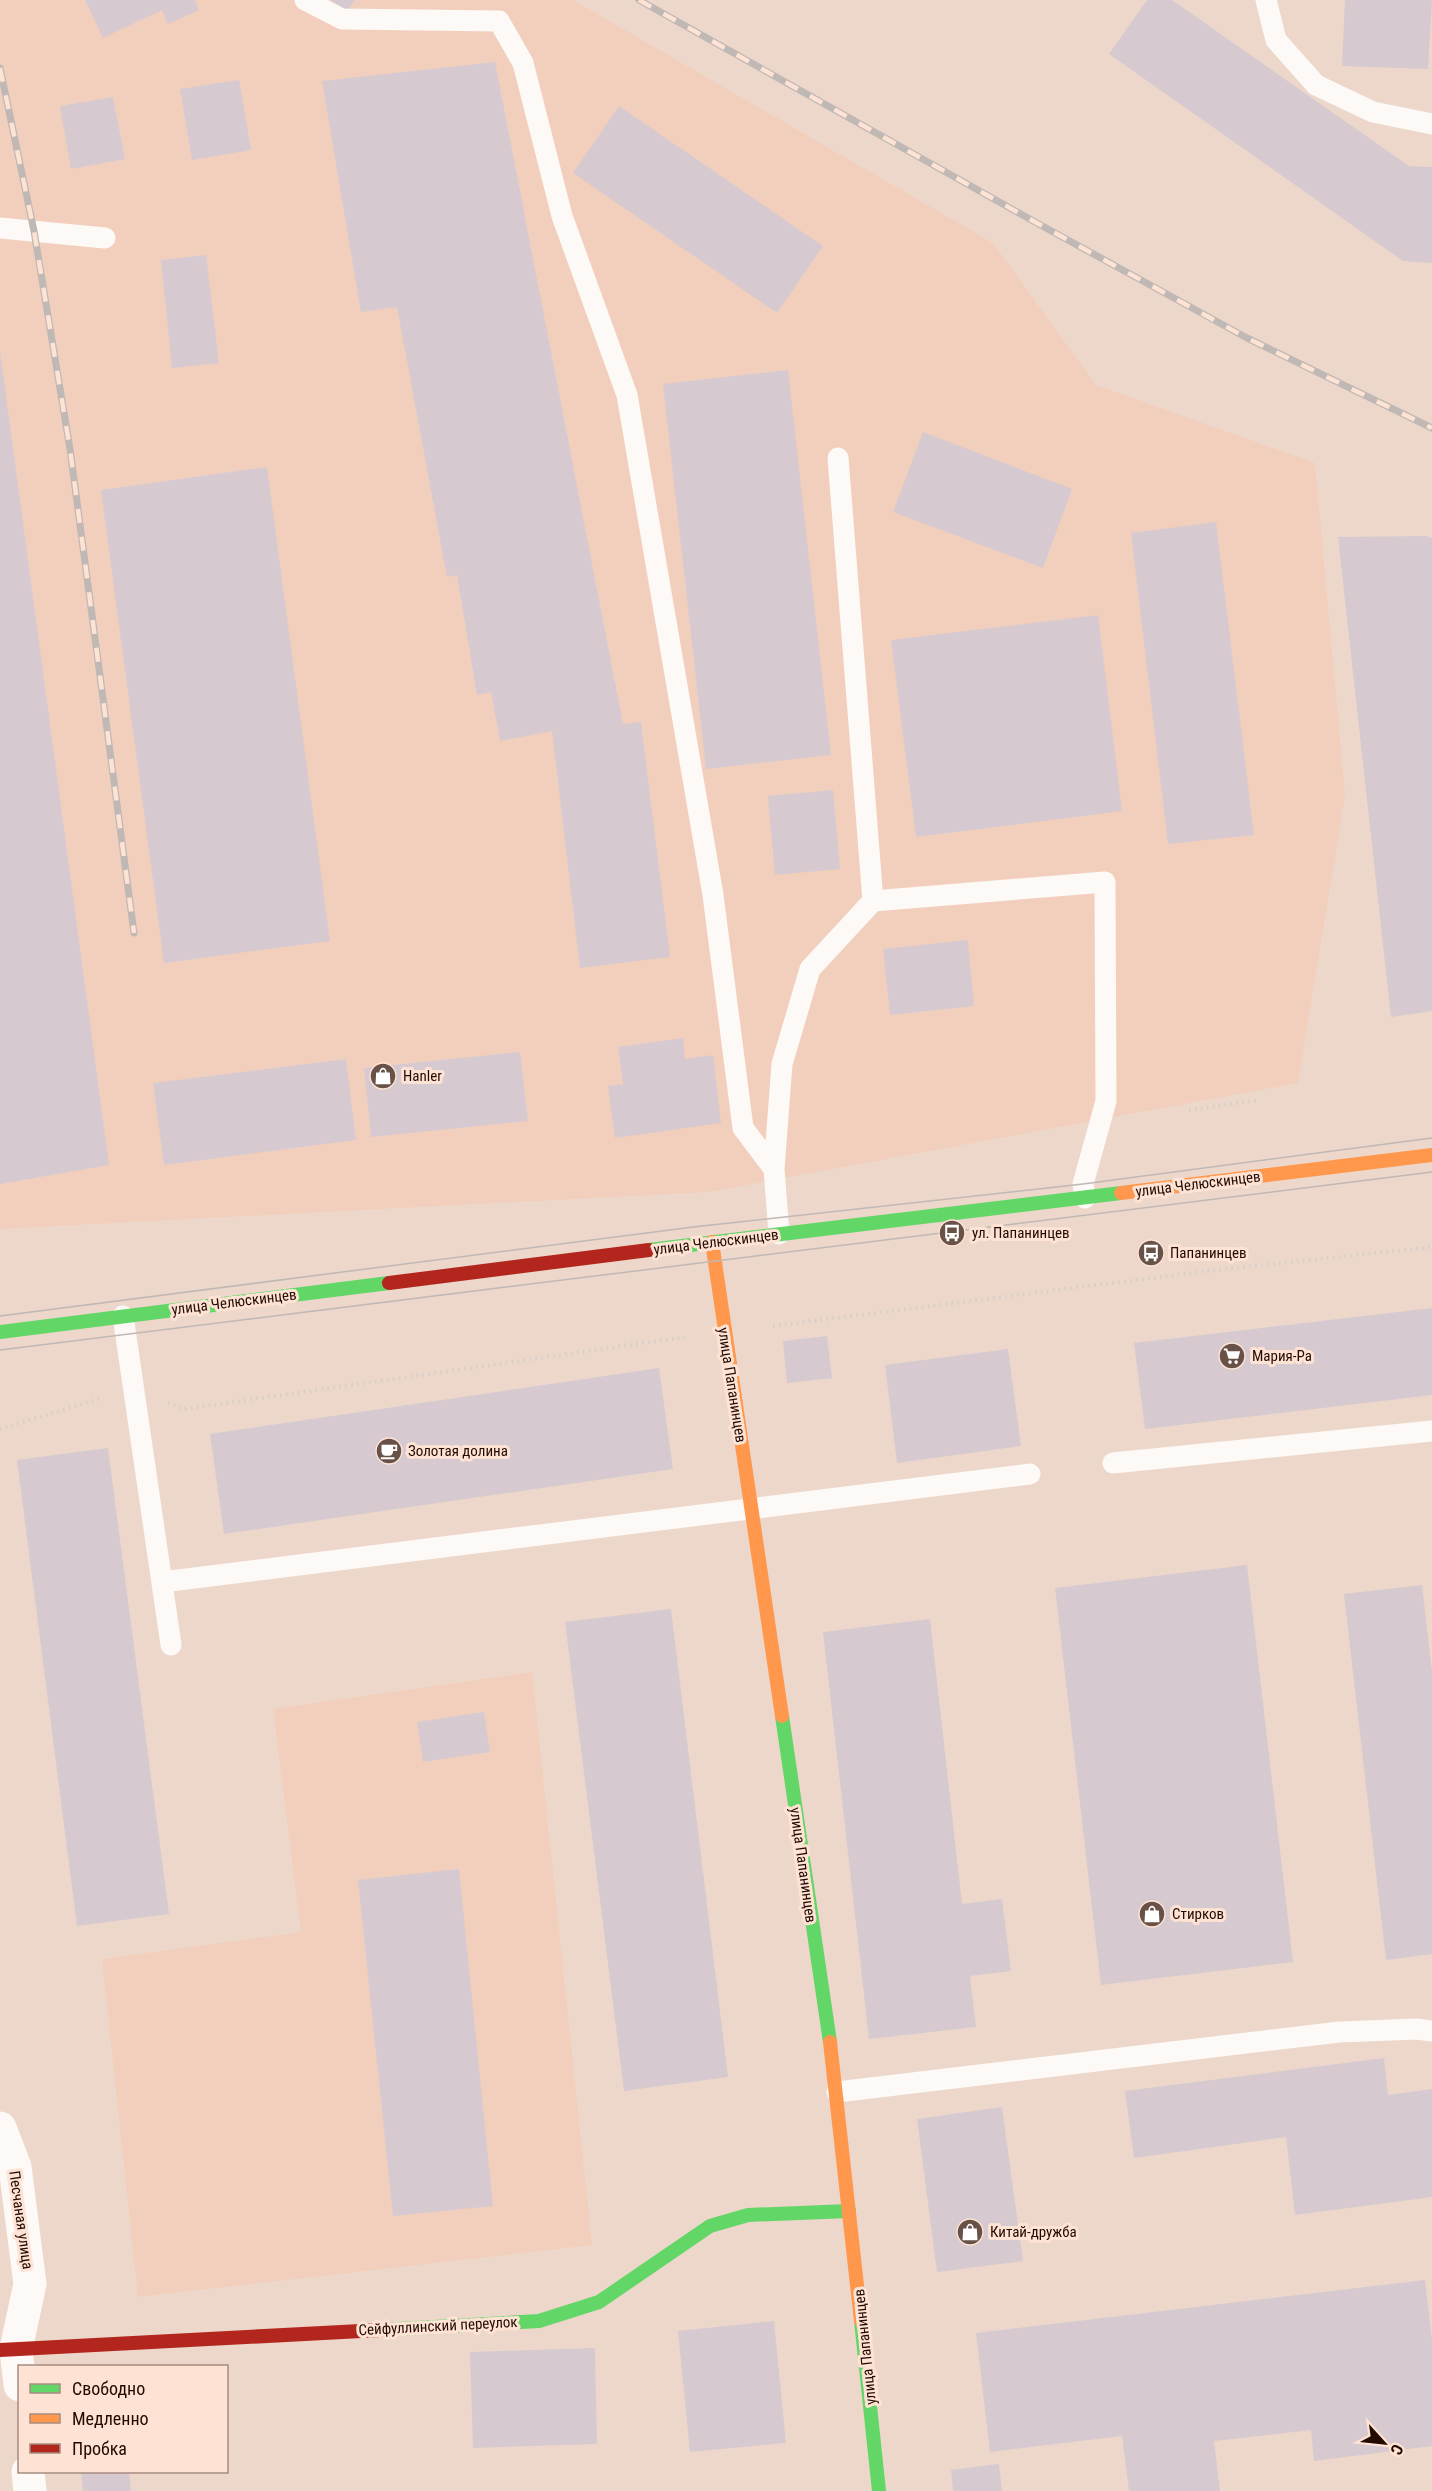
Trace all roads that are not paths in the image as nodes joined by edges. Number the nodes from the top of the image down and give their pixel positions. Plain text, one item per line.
1 (305, 0) edge
2 (1266, 0) edge
3 (1432, 124) edge
4 (0, 228) edge
5 (105, 238) dead end
6 (838, 458) dead end
7 (873, 901) junction
8 (1432, 1155) edge
9 (774, 1169) junction
10 (1085, 1198) junction
11 (779, 1234) junction
12 (712, 1242) junction
13 (123, 1316) junction
14 (0, 1332) edge
15 (1432, 1431) edge
16 (1113, 1463) dead end
17 (1030, 1474) dead end
18 (751, 1508) junction
19 (162, 1582) junction
20 (171, 1645) dead end
21 (1432, 2031) edge
22 (837, 2092) junction
23 (0, 2128) edge
24 (849, 2211) junction
25 (8, 2350) edge
26 (18, 2379) edge
27 (28, 2473) edge
28 (30, 2491) edge
29 (879, 2491) edge

1 - 9 lane
2 - 3 lane
4 - 5 lane
6 - 7 lane
7 - 9 lane
7 - 10 lane
8 - 10 street, улица Челюскинцев
9 - 11 lane
10 - 11 street, улица Челюскинцев
11 - 12 street, улица Челюскинцев
12 - 13 street, улица Челюскинцев
12 - 18 street, улица Папанинцев
13 - 14 street, улица Челюскинцев
13 - 19 lane
15 - 16 lane
17 - 18 lane
18 - 19 lane
18 - 22 street, улица Папанинцев
19 - 20 lane
21 - 22 lane
22 - 24 street, улица Папанинцев
23 - 25 street, Песчаная улица
24 - 25 street, Сейфуллинский переулок
24 - 29 street, улица Папанинцев
25 - 26 street, Песчаная улица
27 - 28 street

